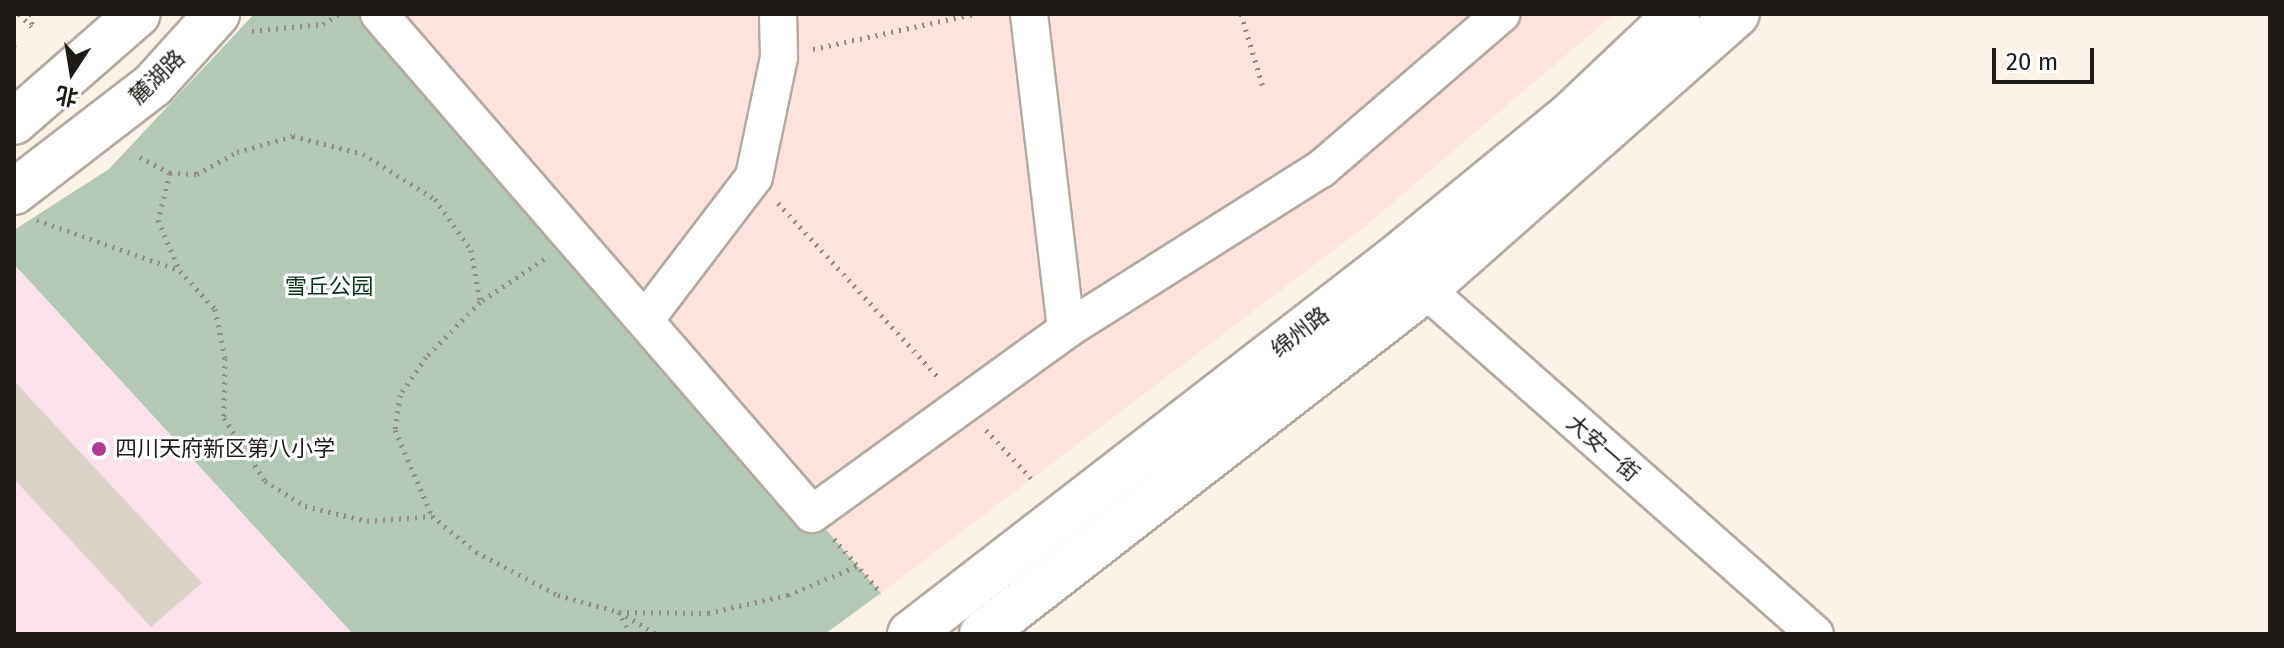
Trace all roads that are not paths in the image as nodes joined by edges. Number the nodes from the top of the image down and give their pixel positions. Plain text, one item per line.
1 (138, 14) edge
2 (379, 14) edge
3 (778, 14) edge
4 (1029, 14) edge
5 (1501, 14) edge
6 (1677, 14) edge
7 (1737, 14) edge
8 (230, 23) edge
9 (14, 122) edge
10 (23, 205) edge
11 (1393, 260) junction
12 (1426, 289) junction
13 (645, 320) junction
14 (1066, 330) junction
15 (910, 634) edge
16 (982, 634) edge
17 (1815, 634) edge

1 - 9 main road
2 - 13 street
3 - 13 street
4 - 14 street
5 - 14 street
6 - 11 main road, 绵州路
7 - 12 main road, 绵州路
8 - 10 main road, 麓湖路
11 - 12 street, 大安一街
11 - 15 main road, 绵州路
12 - 16 main road, 绵州路
12 - 17 street, 大安一街
13 - 14 street

